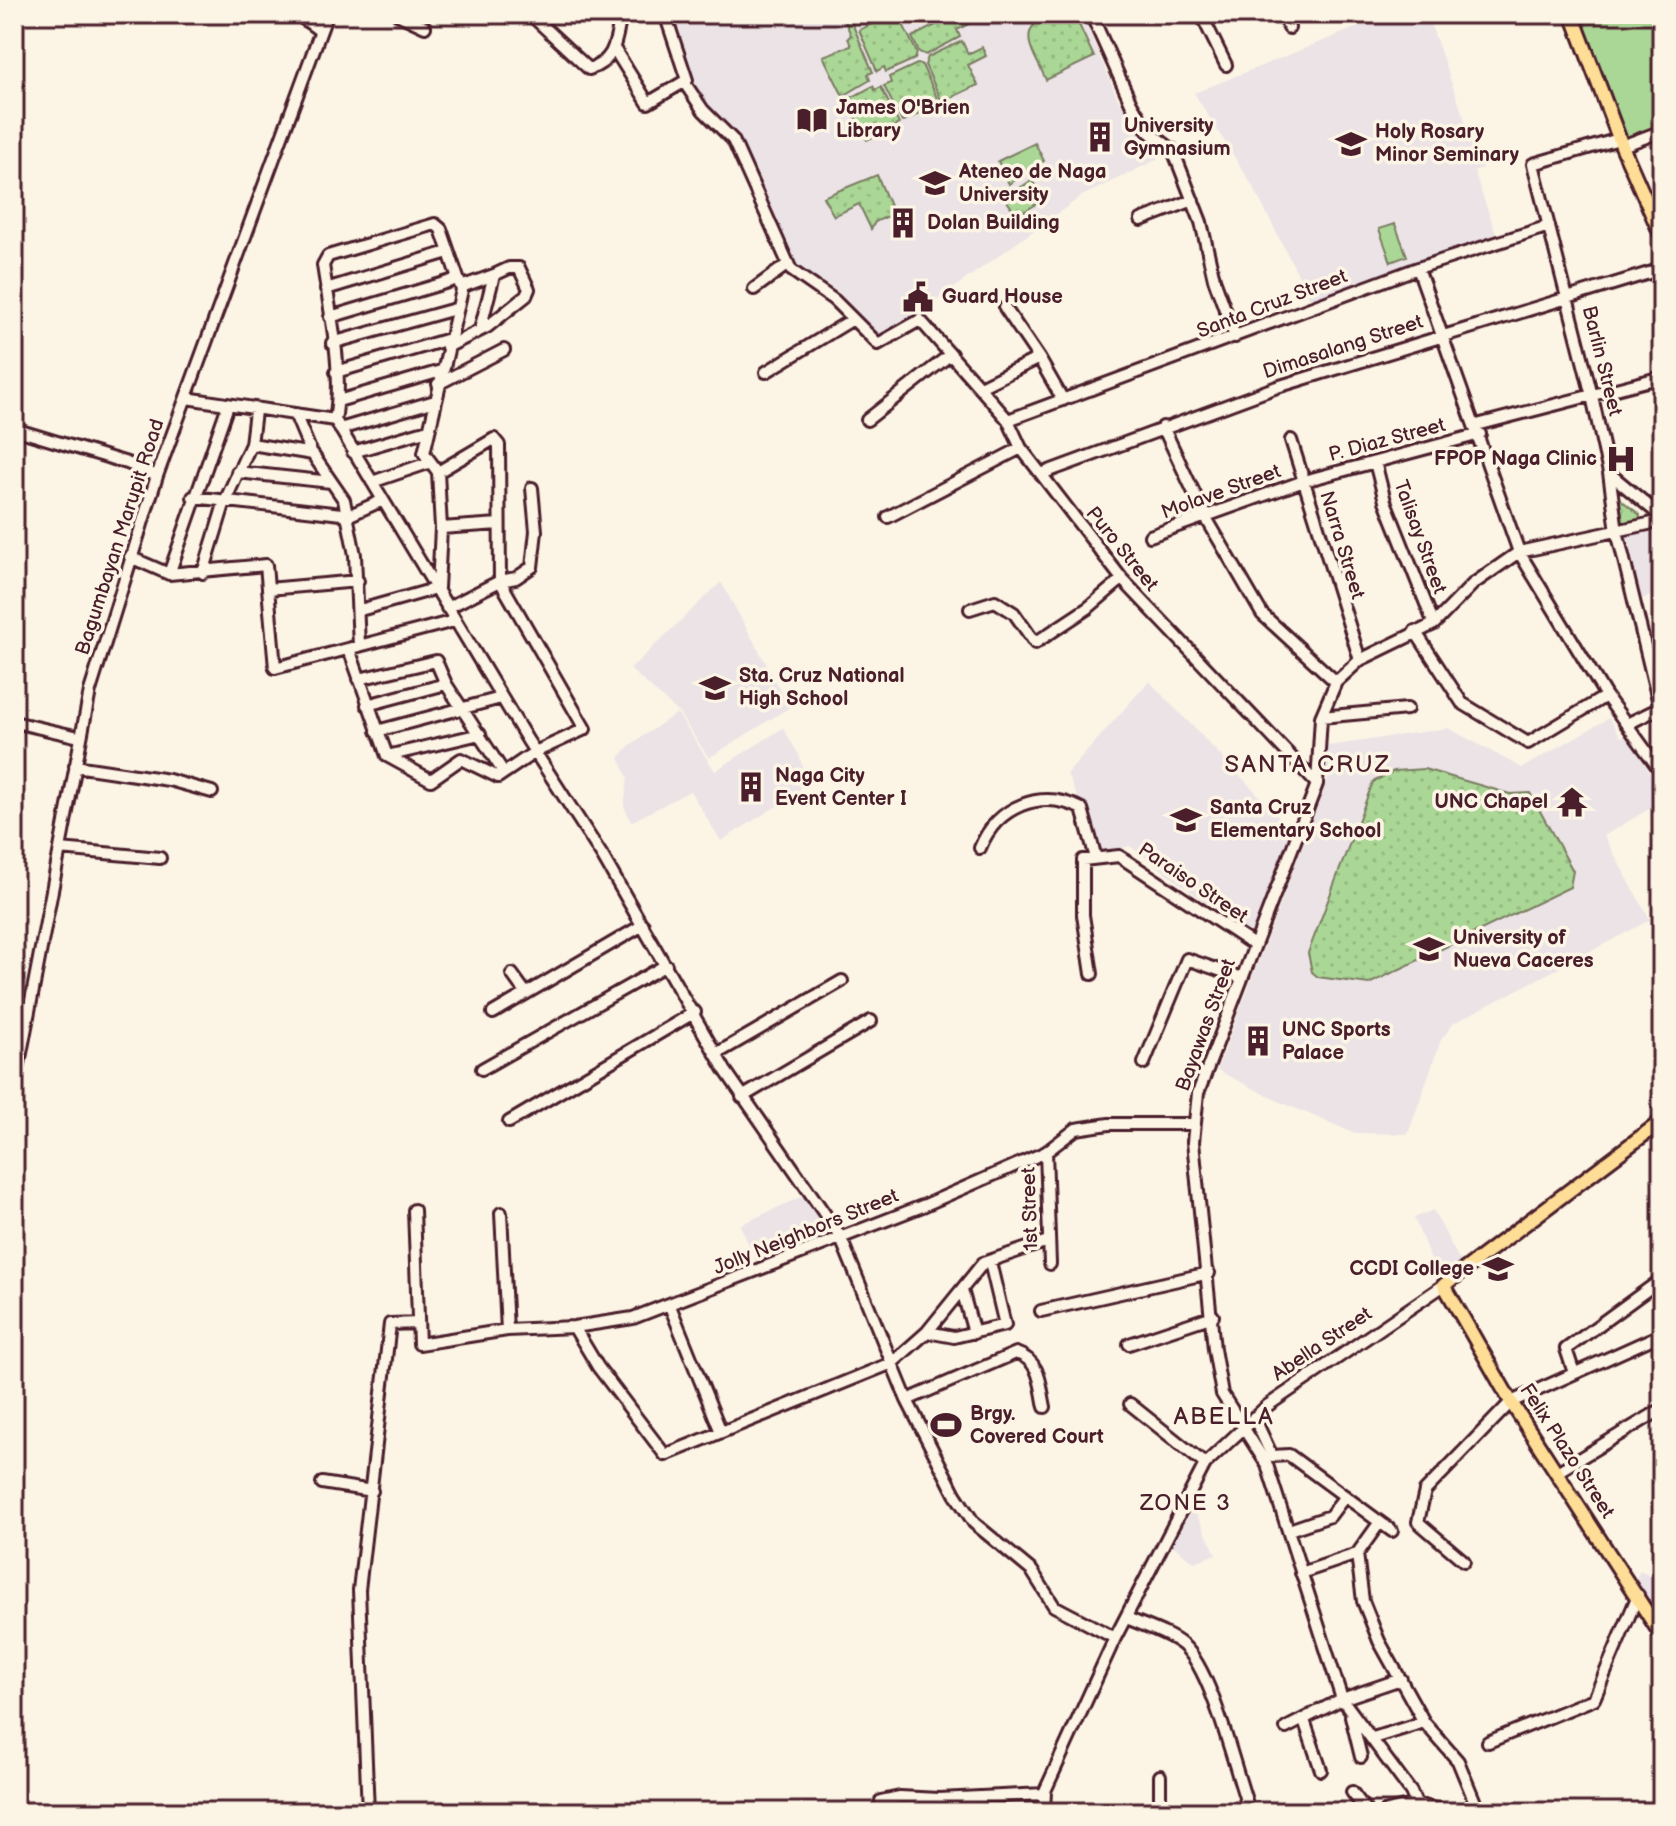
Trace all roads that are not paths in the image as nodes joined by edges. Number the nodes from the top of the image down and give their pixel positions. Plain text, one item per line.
1 (297, 14) edge
2 (327, 14) edge
3 (397, 14) edge
4 (530, 14) edge
5 (609, 14) edge
6 (665, 14) edge
7 (1091, 14) edge
8 (1201, 14) edge
9 (1282, 14) edge
10 (1572, 14) edge
11 (425, 27) dead end
12 (1289, 28) dead end
13 (319, 30) junction
14 (615, 50) junction
15 (1226, 65) dead end
16 (684, 82) junction
17 (1662, 131) edge
18 (1620, 142) junction
19 (1193, 200) junction
20 (1141, 220) dead end
21 (1549, 226) junction
22 (1662, 237) edge
23 (448, 252) junction
24 (788, 264) junction
25 (1418, 268) junction
26 (1662, 269) edge
27 (494, 275) junction
28 (460, 283) junction
29 (326, 289) junction
30 (754, 289) dead end
31 (1567, 296) junction
32 (1005, 308) dead end
33 (455, 309) junction
34 (330, 317) junction
35 (853, 319) junction
36 (480, 330) junction
37 (1443, 334) junction
38 (1235, 337) junction
39 (332, 343) junction
40 (448, 343) junction
41 (504, 350) dead end
42 (951, 354) junction
43 (1039, 358) junction
44 (441, 371) junction
45 (336, 372) junction
46 (766, 372) dead end
47 (1662, 377) edge
48 (438, 384) junction
49 (980, 387) junction
50 (1592, 396) junction
51 (186, 398) junction
52 (1063, 400) junction
53 (338, 401) junction
54 (435, 401) junction
55 (228, 405) junction
56 (255, 411) junction
57 (295, 414) junction
58 (867, 420) dead end
59 (1008, 420) junction
60 (337, 424) junction
61 (1163, 427) junction
62 (14, 429) edge
63 (428, 430) junction
64 (1478, 430) junction
65 (1291, 440) dead end
66 (251, 444) junction
67 (1021, 448) junction
68 (353, 452) junction
69 (313, 454) junction
70 (1375, 462) junction
71 (428, 463) junction
72 (237, 472) junction
73 (438, 472) junction
74 (1609, 473) junction
75 (1041, 474) junction
76 (157, 476) junction
77 (1304, 481) junction
78 (331, 482) junction
79 (372, 482) junction
80 (532, 488) dead end
81 (193, 497) junction
82 (383, 500) junction
83 (225, 501) junction
84 (347, 515) junction
85 (1205, 516) junction
86 (888, 517) dead end
87 (1662, 519) edge
88 (499, 524) junction
89 (441, 528) junction
90 (1617, 531) junction
91 (1150, 536) dead end
92 (1519, 552) junction
93 (130, 557) junction
94 (203, 573) junction
95 (169, 574) junction
96 (1122, 579) junction
97 (358, 581) junction
98 (500, 581) junction
99 (438, 588) junction
100 (268, 589) junction
101 (447, 608) junction
102 (970, 609) dead end
103 (360, 610) junction
104 (454, 621) junction
105 (1434, 624) junction
106 (1415, 631) junction
107 (354, 648) junction
108 (1360, 660) junction
109 (359, 679) junction
110 (1336, 682) junction
111 (446, 684) junction
112 (1606, 696) junction
113 (501, 698) junction
114 (367, 705) junction
115 (464, 708) junction
116 (1661, 708) edge
117 (1407, 709) dead end
118 (1321, 717) junction
119 (14, 722) edge
120 (1627, 724) junction
121 (377, 731) junction
122 (480, 734) junction
123 (79, 737) junction
124 (535, 752) junction
125 (387, 756) junction
126 (75, 766) junction
127 (504, 773) junction
128 (1662, 773) edge
129 (1317, 784) junction
130 (212, 792) dead end
131 (980, 848) dead end
132 (60, 849) junction
133 (160, 858) dead end
134 (1096, 858) junction
135 (643, 925) junction
136 (1254, 945) junction
137 (666, 965) junction
138 (512, 974) dead end
139 (1092, 974) dead end
140 (1242, 978) junction
141 (842, 981) dead end
142 (525, 992) junction
143 (695, 1012) junction
144 (493, 1013) dead end
145 (871, 1021) dead end
146 (716, 1054) junction
147 (1144, 1063) dead end
148 (482, 1069) dead end
149 (14, 1090) edge
150 (742, 1097) junction
151 (1662, 1121) edge
152 (509, 1122) dead end
153 (1194, 1124) junction
154 (1046, 1152) junction
155 (414, 1210) dead end
156 (501, 1213) dead end
157 (840, 1236) junction
158 (1048, 1241) junction
159 (990, 1262) junction
160 (1050, 1264) dead end
161 (1209, 1273) junction
162 (1662, 1279) edge
163 (1444, 1285) junction
164 (962, 1290) junction
165 (670, 1306) junction
166 (1041, 1311) dead end
167 (1213, 1316) junction
168 (418, 1323) junction
169 (574, 1327) junction
170 (507, 1330) junction
171 (927, 1332) junction
172 (974, 1333) junction
173 (1662, 1334) edge
174 (1129, 1344) dead end
175 (892, 1363) junction
176 (1574, 1373) junction
177 (907, 1400) junction
178 (1511, 1402) junction
179 (1130, 1404) dead end
180 (1045, 1407) dead end
181 (1662, 1409) edge
182 (1254, 1417) junction
183 (1243, 1426) junction
184 (721, 1432) junction
185 (1262, 1434) junction
186 (1252, 1440) junction
187 (1205, 1464) junction
188 (1557, 1472) junction
189 (322, 1483) dead end
190 (372, 1491) junction
191 (1345, 1496) junction
192 (1380, 1522) junction
193 (1289, 1530) junction
194 (1392, 1531) dead end
195 (1357, 1554) junction
196 (1464, 1561) dead end
197 (1301, 1573) junction
198 (1638, 1595) junction
199 (1127, 1618) junction
200 (1662, 1636) edge
201 (1115, 1638) junction
202 (1401, 1679) junction
203 (1342, 1699) junction
204 (1350, 1713) junction
205 (1304, 1720) junction
206 (1424, 1722) junction
207 (1286, 1728) dead end
208 (1373, 1738) junction
209 (1488, 1742) dead end
210 (1361, 1757) dead end
211 (1321, 1770) dead end
212 (1160, 1776) dead end
213 (1352, 1792) dead end
214 (1045, 1794) junction
215 (881, 1801) dead end
216 (1415, 1808) edge
217 (368, 1812) edge
218 (1044, 1812) edge
219 (1160, 1812) edge
220 (1250, 1812) edge
221 (1367, 1812) edge
222 (1384, 1812) edge
223 (1447, 1812) edge
224 (1477, 1812) edge

1 - 13 street
2 - 13 street, Bagumbayan Marupit Road
3 - 11 street
4 - 14 street
5 - 14 street
6 - 16 street
7 - 19 street
8 - 15 street
9 - 12 street
10 - 18 main road
13 - 51 street, Bagumbayan Marupit Road
14 - 16 street
16 - 24 street
17 - 18 street
18 - 21 street, Barlin Street
18 - 22 main road
19 - 20 street
19 - 38 street
21 - 25 street, Santa Cruz Street
21 - 31 street, Barlin Street
23 - 28 street
23 - 29 street
23 - 29 street
24 - 30 street
24 - 35 street
25 - 37 street
25 - 38 street, Santa Cruz Street
26 - 31 street, Dimasalang Street
27 - 28 street
27 - 36 street
27 - 36 street
28 - 33 street
28 - 34 street
29 - 34 street
31 - 37 street, Dimasalang Street
31 - 50 street, Barlin Street
32 - 43 street
33 - 39 street
33 - 40 street
34 - 39 street
35 - 42 street, Puro Street
35 - 46 street
36 - 40 street
37 - 61 street, Dimasalang Street
37 - 64 street
38 - 52 street, Santa Cruz Street
39 - 45 street
40 - 44 street
40 - 45 street
41 - 48 street
42 - 49 street, Puro Street
42 - 58 street
43 - 49 street
43 - 52 street
44 - 48 street
44 - 53 street
45 - 53 street
47 - 50 street, P. Diaz Street
48 - 54 street
49 - 59 street, Puro Street
50 - 64 street, P. Diaz Street
50 - 74 street, Barlin Street
51 - 55 street
51 - 76 street, Bagumbayan Marupit Road
52 - 59 street, Santa Cruz Street
53 - 60 street
54 - 60 street
54 - 63 street
55 - 56 street
55 - 81 street
56 - 57 street
56 - 66 street
57 - 60 street
57 - 69 street
59 - 67 street, Puro Street
60 - 68 street
61 - 75 street, Dimasalang Street
61 - 85 street
62 - 76 street
63 - 68 street
63 - 71 street
64 - 70 street, P. Diaz Street
64 - 92 street
65 - 77 street, Narra Street
66 - 69 street
66 - 72 street
67 - 75 street, Puro Street
67 - 86 street
68 - 79 street
69 - 78 street
70 - 77 street, P. Diaz Street
70 - 105 street, Talisay Street
71 - 73 street
71 - 79 street
72 - 78 street
72 - 83 street
73 - 88 street
73 - 89 street
74 - 87 street
74 - 90 street, Barlin Street
75 - 96 street, Puro Street
76 - 93 street, Bagumbayan Marupit Road
77 - 85 street, Molave Street
77 - 108 street, Narra Street
78 - 84 street
79 - 82 street
80 - 98 street
81 - 83 street
81 - 95 street
82 - 84 street
82 - 99 street
83 - 84 street
83 - 94 street
84 - 97 street
85 - 91 street, Molave Street
85 - 110 street
87 - 90 street
88 - 89 street
88 - 98 street
89 - 99 street
90 - 92 street
90 - 116 street, Barlin Street
92 - 105 street
92 - 112 street
93 - 95 street
93 - 123 street, Bagumbayan Marupit Road
94 - 95 street
94 - 100 street
96 - 102 street
96 - 129 street, Puro Street
97 - 100 street
97 - 103 street
98 - 101 street
98 - 124 street
99 - 101 street
99 - 103 street
100 - 107 street
101 - 104 street
103 - 107 street
104 - 107 street
104 - 113 street
105 - 106 street
106 - 108 street
106 - 112 street
107 - 109 street
108 - 110 street
109 - 111 street
109 - 114 street
110 - 118 street, Bayawas Street
111 - 114 street
111 - 115 street
112 - 120 street
113 - 115 street
113 - 124 street
114 - 121 street
115 - 121 street
115 - 122 street
116 - 120 street
117 - 118 street
118 - 129 street, Bayawas Street
119 - 123 street
120 - 128 street
121 - 125 street
122 - 125 street
122 - 127 street
123 - 126 street, Bagumbayan Marupit Road
124 - 127 street
124 - 135 street
125 - 127 street
126 - 130 street
126 - 132 street, Bagumbayan Marupit Road
129 - 136 street, Bayawas Street
131 - 134 street
132 - 133 street
132 - 149 street, Bagumbayan Marupit Road
134 - 136 street, Paraiso Street
134 - 139 street
135 - 137 street
135 - 142 street
136 - 140 street, Bayawas Street
137 - 143 street
137 - 148 street
138 - 142 street
140 - 147 street
140 - 153 street, Bayawas Street
141 - 146 street
142 - 144 street
143 - 146 street
143 - 152 street
145 - 150 street
146 - 150 street
150 - 157 street
151 - 163 main road, Abella Street
153 - 154 street, Jolly Neighbors Street
153 - 161 street, Bayawas Street
154 - 157 street, Jolly Neighbors Street
154 - 158 street, 1st Street
155 - 168 street
156 - 170 street
157 - 165 street, Jolly Neighbors Street
157 - 175 street
158 - 159 street
158 - 160 street, 1st Street
159 - 164 street
159 - 172 street
161 - 166 street
161 - 167 street, Bayawas Street
162 - 176 street
163 - 178 main road, Felix Plazo Street
163 - 182 street, Abella Street
164 - 171 street
164 - 172 street
165 - 169 street, Jolly Neighbors Street
165 - 184 street
167 - 174 street
167 - 183 street, Bayawas Street
168 - 170 street, Jolly Neighbors Street
168 - 190 street
169 - 170 street, Jolly Neighbors Street
169 - 184 street
171 - 172 street
171 - 175 street
173 - 176 street
175 - 177 street
175 - 184 street
176 - 178 street
177 - 180 street
177 - 201 street
178 - 188 main road, Felix Plazo Street
178 - 196 street
179 - 187 street
181 - 188 street
182 - 183 street, Abella Street
182 - 185 street
183 - 186 street, Bayawas Street
183 - 187 street, Abella Street
185 - 186 street
185 - 191 street
186 - 193 street, Bayawas Street
187 - 199 street, Abella Street
188 - 198 main road, Felix Plazo Street
189 - 190 street
190 - 217 street
191 - 192 street
191 - 193 street
192 - 194 street
192 - 195 street
193 - 197 street, Bayawas Street
195 - 197 street
195 - 202 street
197 - 203 street, Bayawas Street
198 - 200 main road, Felix Plazo Street
198 - 209 street
199 - 201 street, Abella Street
199 - 220 street
201 - 214 street, Abella Street
202 - 203 street
202 - 206 street
203 - 204 street, Bayawas Street
203 - 205 street
204 - 208 street
204 - 210 street
205 - 207 street
205 - 211 street
206 - 208 street
206 - 224 street
208 - 216 street
212 - 219 street
213 - 221 street
214 - 215 street
214 - 218 street, Abella Street
216 - 222 street
216 - 223 street

